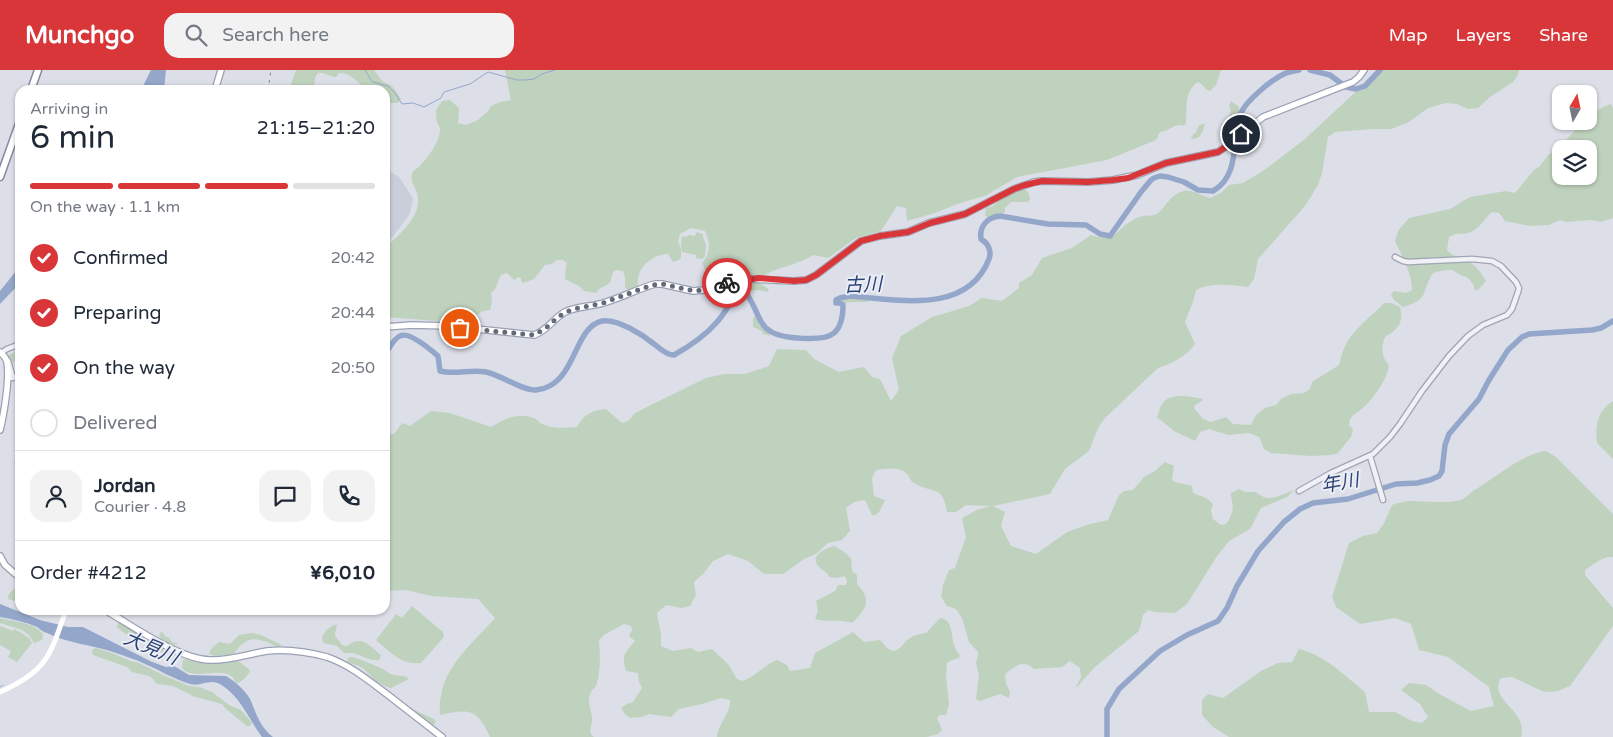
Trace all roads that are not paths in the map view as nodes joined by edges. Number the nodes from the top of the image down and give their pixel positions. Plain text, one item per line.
1 (38, 70) edge
2 (220, 70) edge
3 (1364, 70) edge
4 (33, 85) edge
5 (216, 85) edge
6 (15, 135) edge
7 (0, 177) edge
8 (1395, 257) dead end
9 (390, 327) edge
10 (15, 346) edge
11 (0, 352) edge
12 (10, 378) junction
13 (15, 378) edge
14 (0, 430) edge
15 (1370, 456) junction
16 (1299, 491) dead end
17 (1383, 498) dead end
18 (0, 556) edge
19 (15, 574) edge
20 (64, 615) edge
21 (114, 615) edge
22 (0, 692) edge
23 (442, 737) edge

1 - 4 highway
2 - 5 main road
3 - 9 main road
6 - 7 highway
8 - 15 street
10 - 11 street
11 - 12 main road
12 - 13 street
12 - 14 main road
15 - 16 street
15 - 17 street
18 - 19 main road
20 - 22 main road
21 - 23 main road

